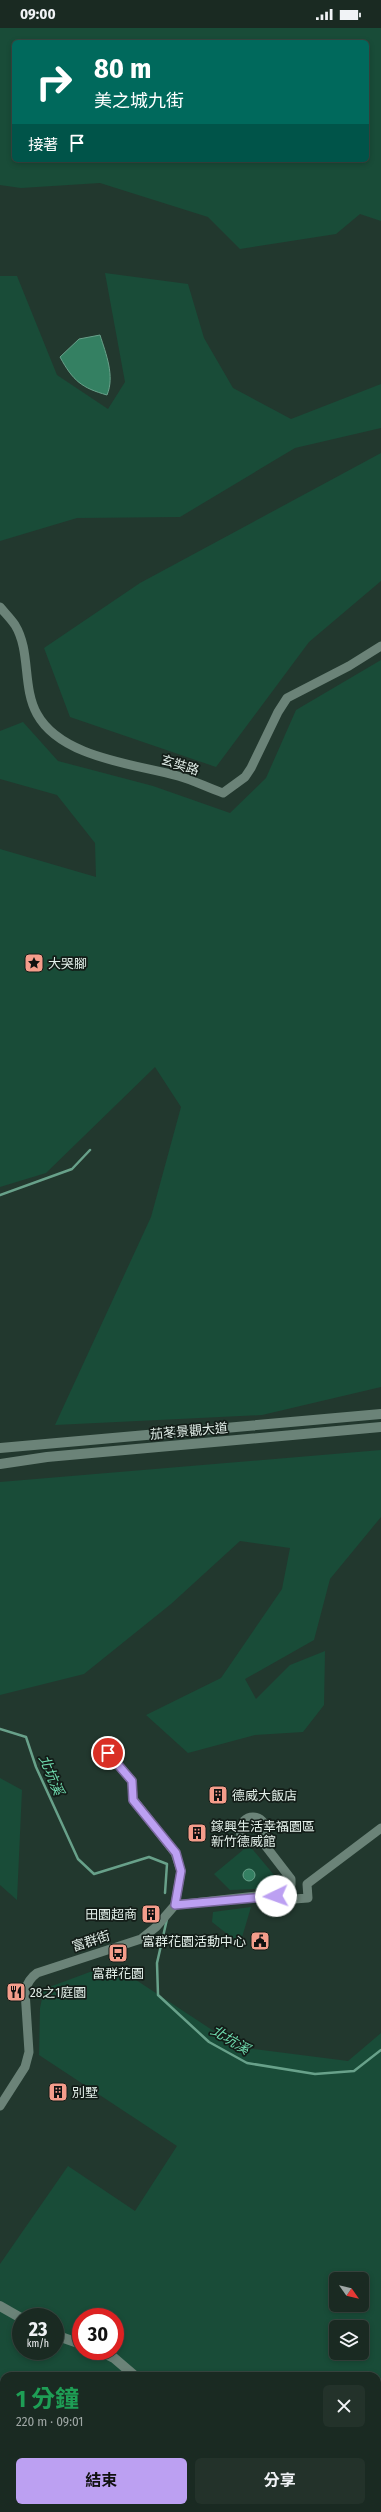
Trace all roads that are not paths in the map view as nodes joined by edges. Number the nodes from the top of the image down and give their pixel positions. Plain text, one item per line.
1 (0, 606) edge
2 (381, 646) edge
3 (381, 1414) edge
4 (381, 1427) edge
5 (0, 1448) edge
6 (0, 1464) edge
7 (108, 1753) dead end
8 (381, 1828) edge
9 (260, 1840) dead end
10 (307, 1884) junction
11 (291, 1885) junction
12 (284, 1893) junction
13 (175, 1905) junction
14 (0, 2106) edge
15 (0, 2306) edge
16 (12, 2313) edge
17 (116, 2360) edge
18 (130, 2372) edge

1 - 2 street, 玄奘路
3 - 5 street, 茄苳景觀大道
4 - 6 street, 茄苳景觀大道
7 - 13 street
8 - 10 street
9 - 11 street
10 - 11 street
10 - 12 street
11 - 12 street
12 - 13 street
13 - 14 street, 富群街
15 - 16 street
17 - 18 street

